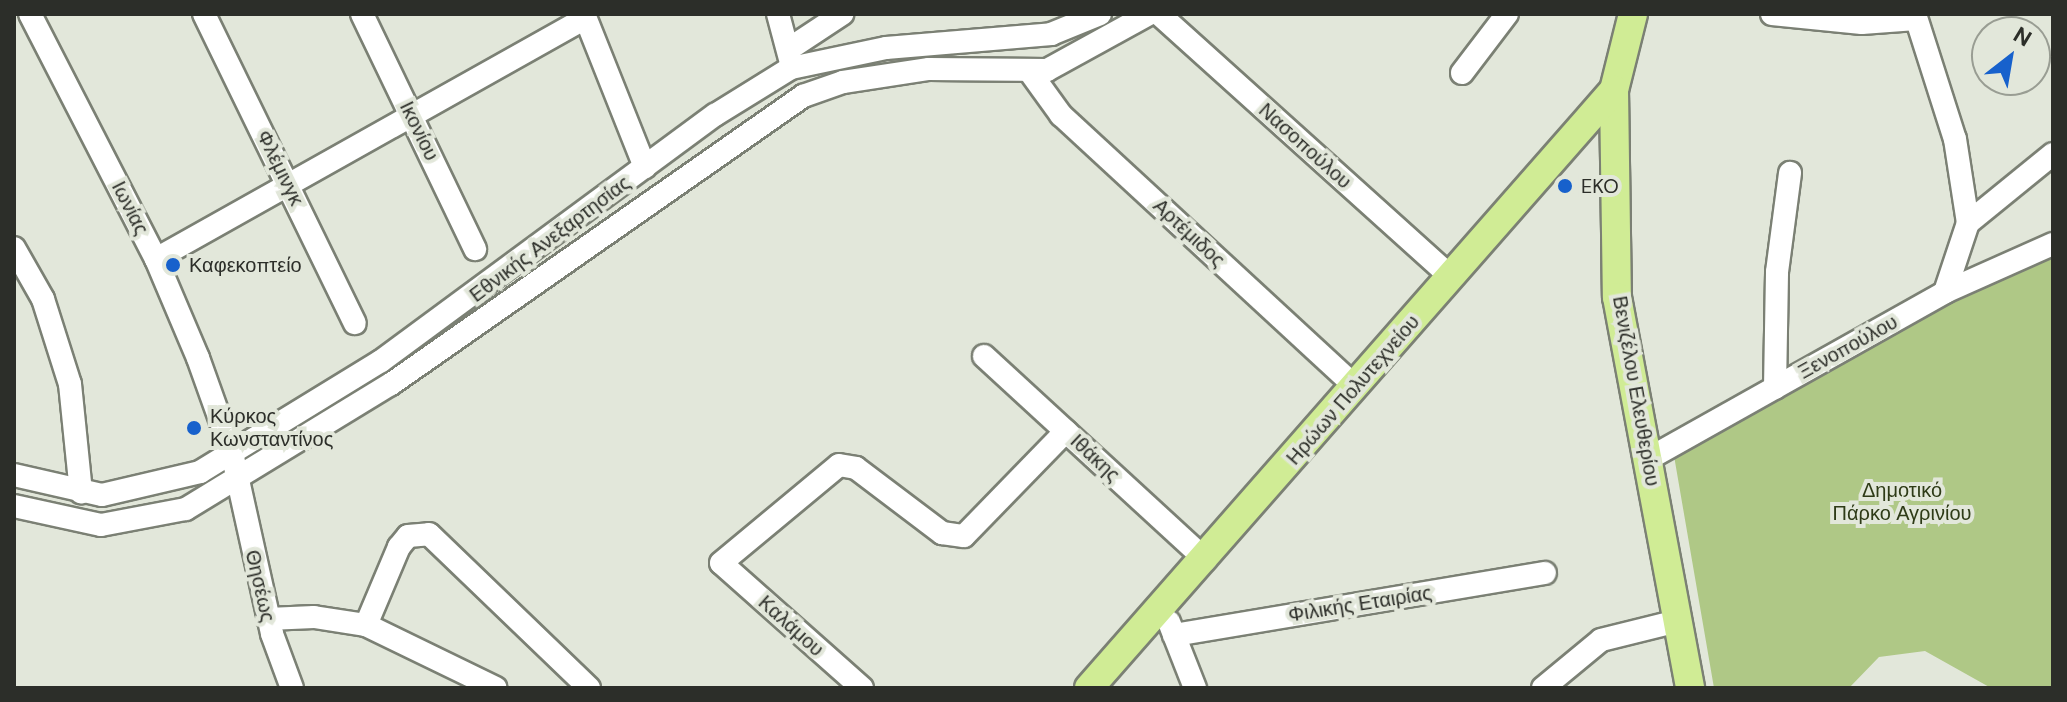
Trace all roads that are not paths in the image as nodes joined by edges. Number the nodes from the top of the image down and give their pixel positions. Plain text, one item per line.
1 (30, 14) edge
2 (204, 14) edge
3 (362, 14) edge
4 (778, 14) edge
5 (842, 14) edge
6 (1100, 14) edge
7 (1149, 14) edge
8 (1159, 14) edge
9 (1507, 14) edge
10 (1633, 14) edge
11 (1772, 14) edge
12 (584, 16) edge
13 (1915, 16) edge
14 (790, 59) junction
15 (1030, 72) junction
16 (1462, 73) dead end
17 (1614, 90) junction
18 (411, 114) junction
19 (2053, 154) edge
20 (645, 167) junction
21 (1790, 173) dead end
22 (290, 188) junction
23 (1968, 223) junction
24 (2053, 244) edge
25 (14, 248) edge
26 (475, 249) dead end
27 (156, 259) junction
28 (1451, 277) junction
29 (1945, 292) junction
30 (355, 323) dead end
31 (984, 356) dead end
32 (1356, 387) junction
33 (1775, 388) junction
34 (1066, 431) junction
35 (232, 453) junction
36 (1648, 459) junction
37 (14, 475) edge
38 (238, 481) junction
39 (81, 492) junction
40 (14, 506) edge
41 (1206, 560) junction
42 (1545, 573) dead end
43 (268, 619) junction
44 (1678, 621) junction
45 (1169, 622) junction
46 (366, 625) junction
47 (292, 688) edge
48 (496, 688) edge
49 (589, 688) edge
50 (862, 688) edge
51 (1089, 688) edge
52 (1195, 688) edge
53 (1543, 688) edge
54 (1690, 688) edge

1 - 27 street, Ιωνίας
2 - 22 street, Φλέμινγκ
3 - 18 street, Ικονίου
4 - 14 street
5 - 14 street
6 - 14 street, Εθνικής Ανεξαρτησίας
7 - 15 street
8 - 28 street, Νασοπούλου
9 - 16 street
10 - 17 main road
11 - 13 street
12 - 18 street
12 - 20 street
13 - 23 street
14 - 20 street, Εθνικής Ανεξαρτησίας
15 - 32 street, Αρτέμιδος
15 - 38 street
17 - 28 main road, Ηρώων Πολυτεχνείου
17 - 36 main road, Βενιζέλου Ελευθερίου
18 - 22 street
18 - 26 street, Ικονίου
19 - 23 street
20 - 35 street, Εθνικής Ανεξαρτησίας
21 - 33 street
22 - 27 street
22 - 30 street, Φλέμινγκ
23 - 29 street
24 - 29 street, Ξενοπούλου
25 - 39 street
27 - 35 street, Ιωνίας
28 - 32 main road, Ηρώων Πολυτεχνείου
29 - 33 street, Ξενοπούλου
31 - 34 street, Ιθάκης
32 - 41 main road, Ηρώων Πολυτεχνείου
33 - 36 street, Ξενοπούλου
34 - 41 street, Ιθάκης
34 - 50 street, Καλάμου
35 - 38 street, Ιωνίας
35 - 39 street, Εθνικής Ανεξαρτησίας
36 - 44 main road, Βενιζέλου Ελευθερίου
37 - 39 street, Εθνικής Ανεξαρτησίας
38 - 40 street
38 - 43 street, Θησέως
41 - 45 main road, Ηρώων Πολυτεχνείου
42 - 45 street, Φιλικής Εταιρίας
43 - 46 street
43 - 47 street, Θησέως
44 - 53 street
44 - 54 main road, Βενιζέλου Ελευθερίου
45 - 51 main road, Ηρώων Πολυτεχνείου
45 - 52 street
46 - 48 street
46 - 49 street

